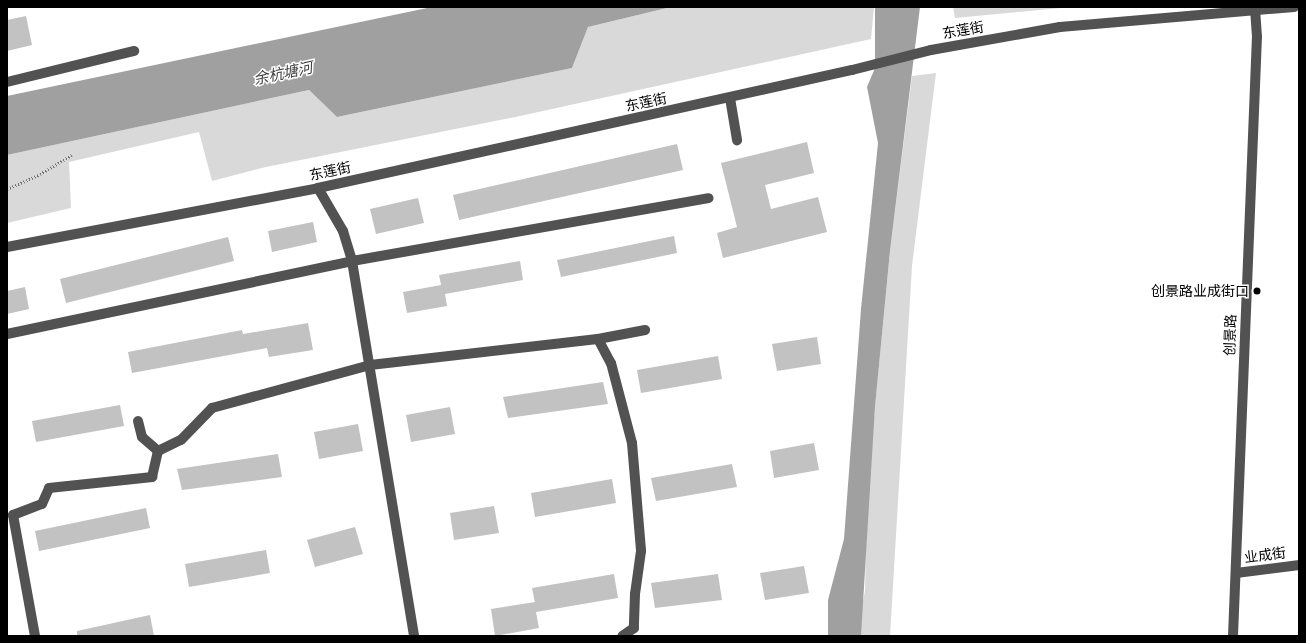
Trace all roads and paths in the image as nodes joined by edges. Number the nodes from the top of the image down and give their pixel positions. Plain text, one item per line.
1 (1294, 7) edge
2 (1255, 11) junction
3 (134, 51) dead end
4 (7, 82) edge
5 (730, 98) junction
6 (737, 140) dead end
7 (72, 155) dead end
8 (318, 188) junction
9 (7, 189) edge
10 (708, 198) dead end
11 (7, 247) edge
12 (352, 261) junction
13 (645, 330) dead end
14 (7, 334) edge
15 (598, 339) junction
16 (370, 364) junction
17 (138, 421) dead end
18 (158, 451) junction
19 (1299, 565) edge
20 (1236, 573) junction
21 (35, 636) edge
22 (414, 636) edge
23 (622, 636) edge
24 (1233, 636) edge

1 - 2 street, 东莲街
2 - 5 street, 东莲街
2 - 20 street, 创景路
3 - 4 street
5 - 6 street
5 - 8 street, 东莲街
7 - 9 path
8 - 11 street, 东莲街
8 - 12 street
10 - 12 street
12 - 14 street
12 - 16 street
13 - 15 street
15 - 16 street
15 - 23 street
16 - 18 street
16 - 22 street
17 - 18 street
18 - 21 street
19 - 20 street, 业成街
20 - 24 street, 创景路

